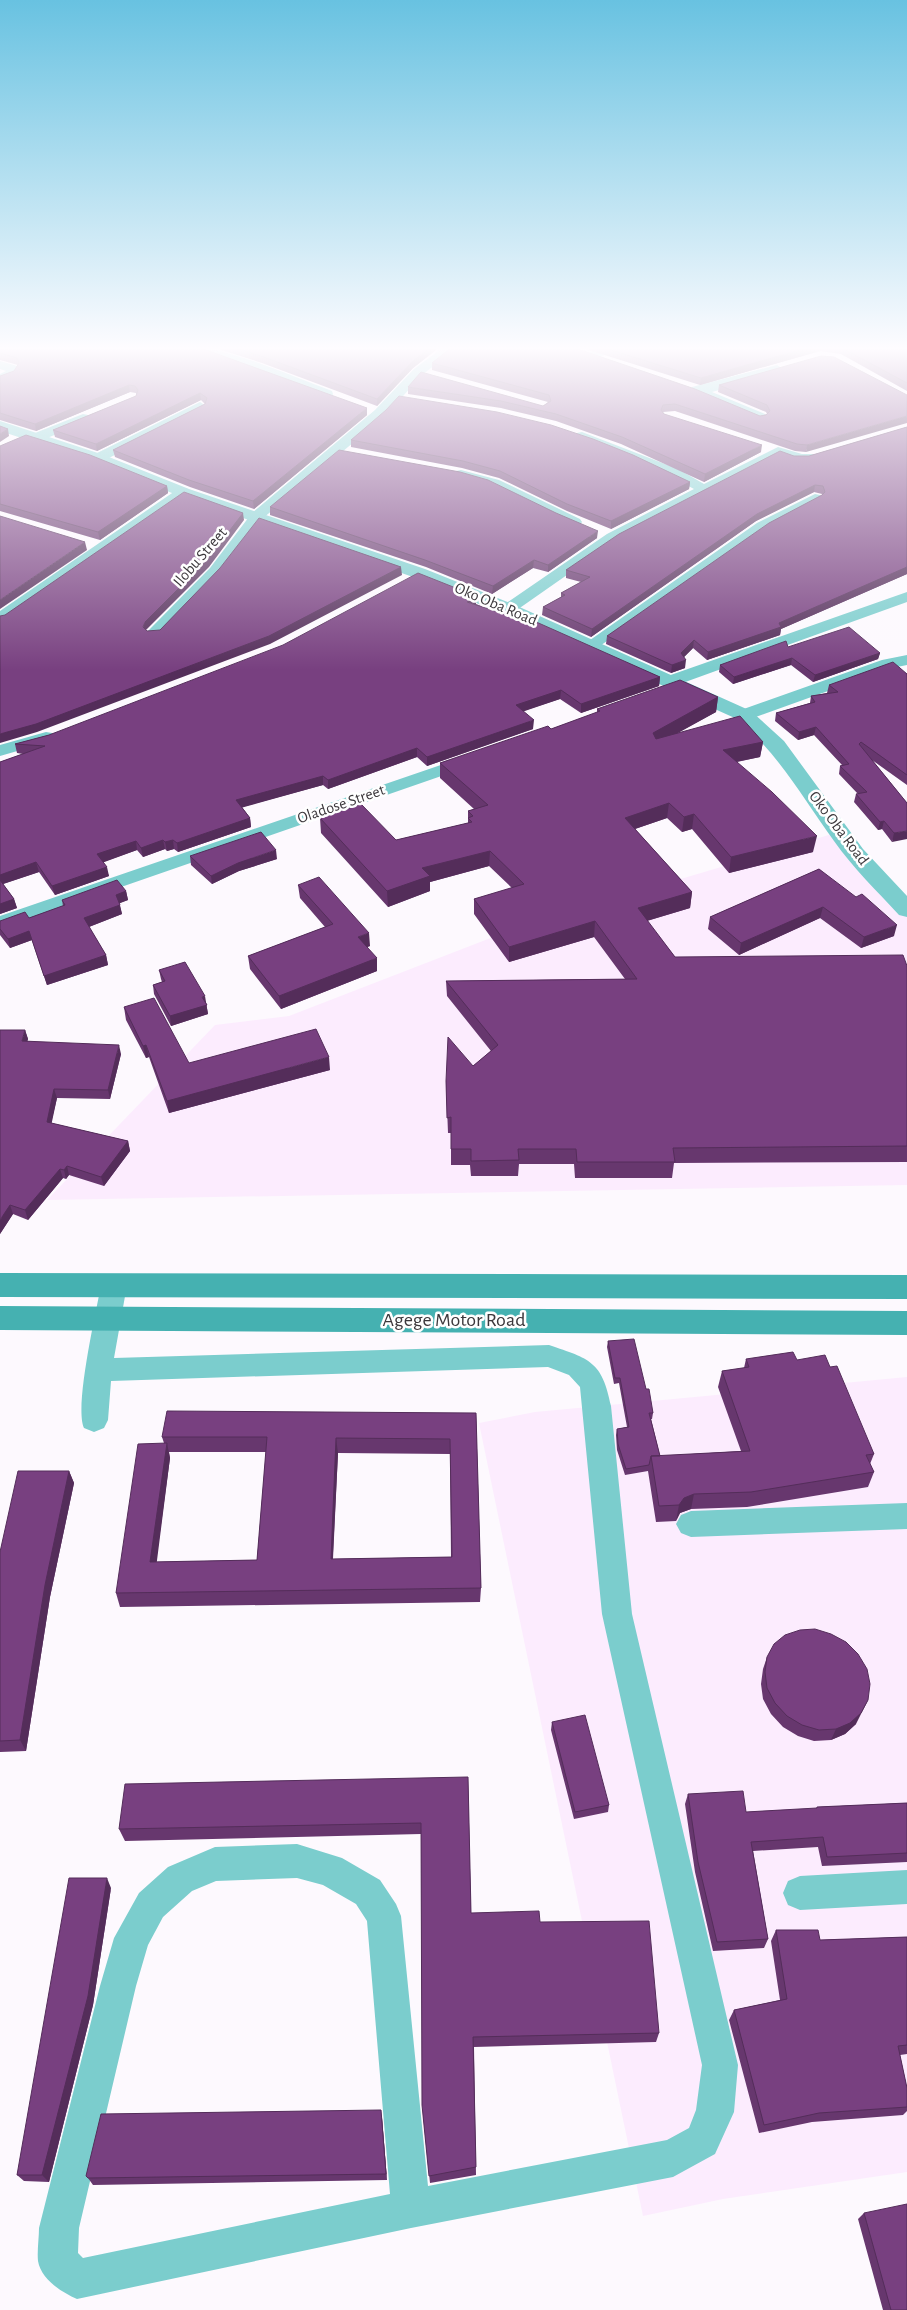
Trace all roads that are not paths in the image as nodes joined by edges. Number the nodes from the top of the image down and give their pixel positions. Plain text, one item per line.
1 (85, 454) edge
2 (106, 454) edge
3 (331, 454) edge
4 (630, 454) edge
5 (773, 454) edge
6 (788, 454) edge
7 (817, 454) edge
8 (98, 458) junction
9 (442, 470) edge
10 (704, 489) junction
11 (182, 492) junction
12 (815, 498) edge
13 (256, 516) junction
14 (612, 537) junction
15 (84, 542) edge
16 (101, 547) junction
17 (419, 573) junction
18 (402, 582) edge
19 (907, 597) edge
20 (508, 609) junction
21 (0, 618) edge
22 (154, 634) edge
23 (591, 645) junction
24 (907, 660) edge
25 (888, 664) junction
26 (907, 678) edge
27 (676, 683) junction
28 (653, 696) edge
29 (744, 715) junction
30 (61, 731) edge
31 (0, 751) edge
32 (485, 754) edge
33 (907, 910) edge
34 (0, 923) edge
35 (0, 1285) edge
36 (114, 1285) junction
37 (907, 1287) edge
38 (0, 1318) edge
39 (108, 1318) junction
40 (907, 1323) edge
41 (99, 1370) junction
42 (94, 1420) dead end
43 (907, 1516) edge
44 (691, 1524) dead end
45 (907, 1887) edge
46 (800, 1893) dead end
47 (412, 2209) junction

1 - 8 street, Oko Oba Road
2 - 8 street
3 - 13 street, Ilobu Street
4 - 10 street
5 - 10 street
6 - 7 street
8 - 11 street, Oko Oba Road
9 - 14 street
10 - 14 street
11 - 13 street, Oko Oba Road
11 - 16 street
12 - 23 street
13 - 17 street, Oko Oba Road
13 - 22 street, Ilobu Street
14 - 20 street
15 - 16 street
16 - 21 street
17 - 18 street
17 - 20 street, Oko Oba Road
19 - 27 street
20 - 23 street, Oko Oba Road
23 - 27 street, Oko Oba Road
24 - 25 street
25 - 26 street
25 - 29 street
27 - 28 street
27 - 29 street, Oko Oba Road
29 - 33 street, Oko Oba Road
30 - 31 street
32 - 34 street, Oladose Street
35 - 36 main road, Agege Motor Road
36 - 37 main road, Agege Motor Road
36 - 39 street
38 - 39 main road, Agege Motor Road
39 - 40 main road, Agege Motor Road
39 - 41 street
41 - 42 street
41 - 47 street
43 - 44 street
45 - 46 street
47 - 47 street

